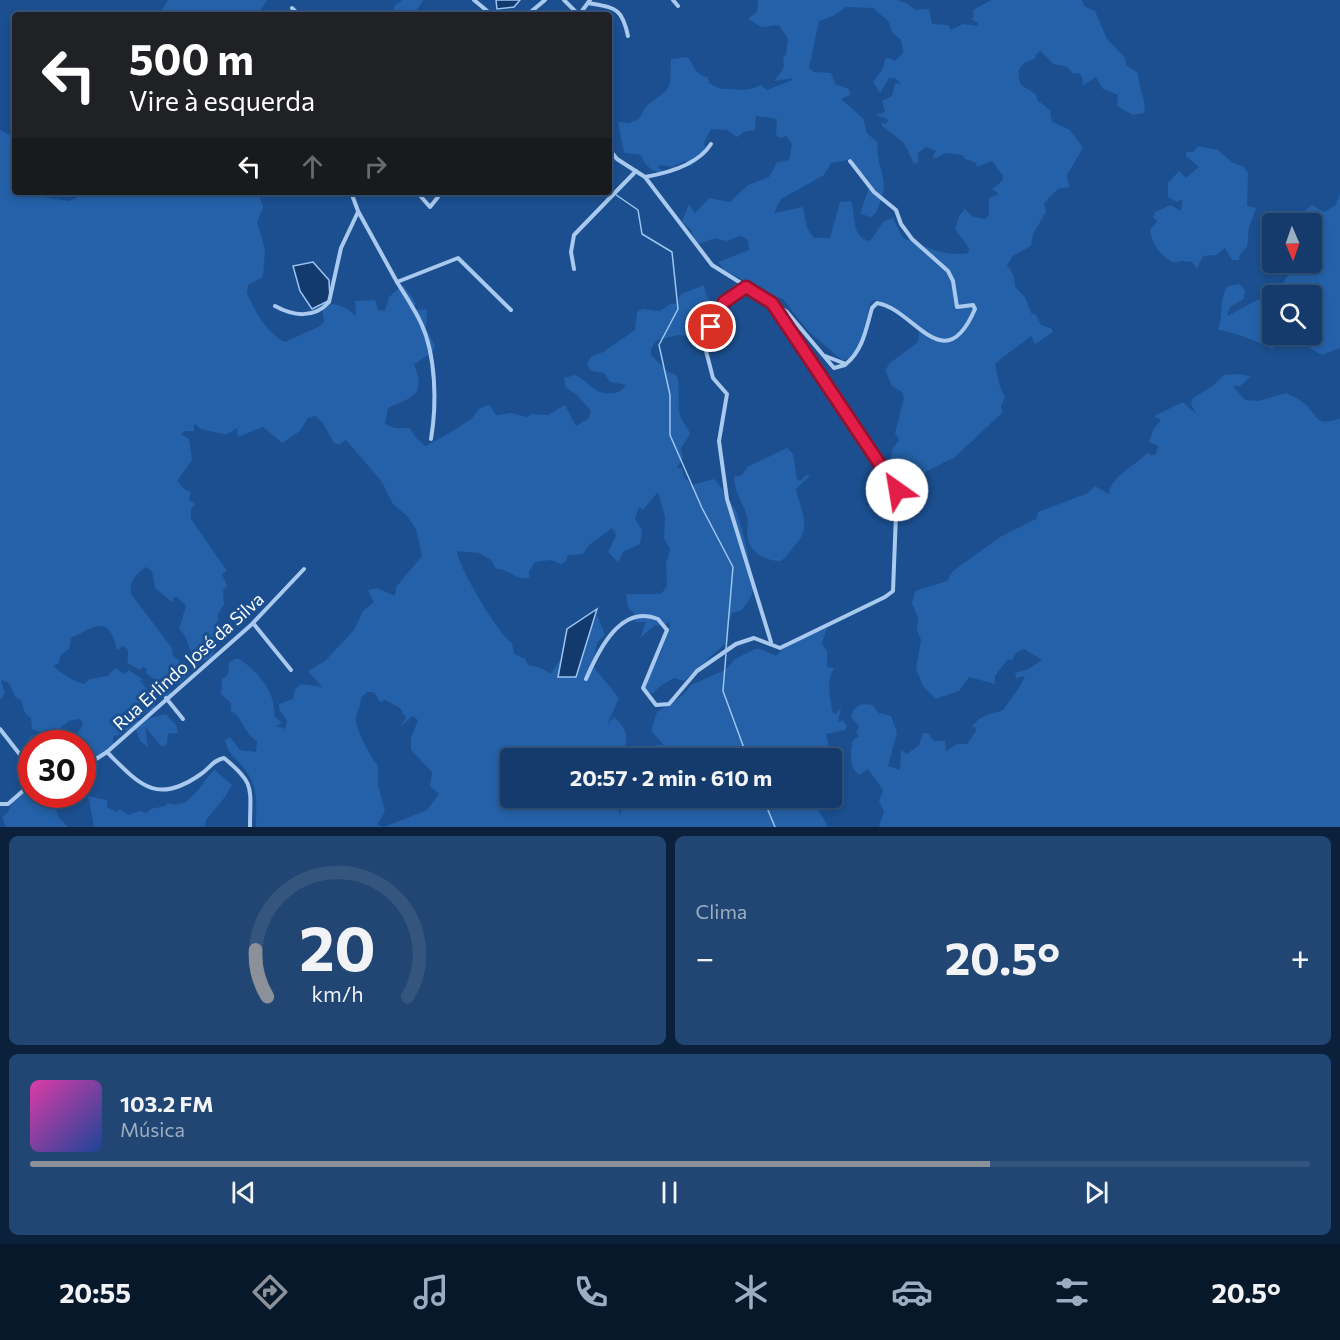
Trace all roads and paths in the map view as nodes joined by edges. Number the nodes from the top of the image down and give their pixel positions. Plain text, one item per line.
1 (474, 0) edge
2 (545, 0) edge
3 (564, 0) edge
4 (673, 0) edge
5 (589, 2) edge
6 (678, 6) dead end
7 (292, 8) dead end
8 (296, 12) edge
9 (488, 12) edge
10 (531, 12) edge
11 (576, 12) edge
12 (628, 36) dead end
13 (711, 144) dead end
14 (612, 153) edge
15 (850, 161) dead end
16 (636, 171) junction
17 (645, 177) junction
18 (352, 195) edge
19 (420, 195) edge
20 (440, 195) edge
21 (358, 211) junction
22 (574, 269) dead end
23 (397, 282) junction
24 (746, 287) junction
25 (772, 303) junction
26 (276, 306) dead end
27 (511, 310) dead end
28 (825, 356) junction
29 (846, 364) junction
30 (431, 439) dead end
31 (304, 569) dead end
32 (253, 622) junction
33 (771, 643) junction
34 (291, 670) dead end
35 (586, 679) dead end
36 (166, 698) junction
37 (183, 719) dead end
38 (0, 729) edge
39 (18, 752) edge
40 (106, 752) junction
41 (96, 759) edge
42 (18, 795) edge
43 (0, 804) edge
44 (250, 827) edge

1 - 9 street
2 - 10 street
3 - 11 street
4 - 6 street
5 - 12 street
7 - 8 street
13 - 17 street
14 - 16 street
15 - 29 street
16 - 17 street
16 - 22 street
17 - 24 street
18 - 21 street
19 - 20 street
21 - 23 street
21 - 26 street
23 - 27 street
23 - 30 street
24 - 25 street
24 - 33 street
25 - 28 street
25 - 33 street
28 - 29 street
28 - 29 street
31 - 32 street, Rua Erlindo José da Silva
32 - 34 street
32 - 36 street, Rua Erlindo José da Silva
33 - 35 street
36 - 37 street
36 - 40 street, Rua Erlindo José da Silva
38 - 39 street
40 - 41 street, Rua Erlindo José da Silva
40 - 44 street
42 - 43 street

